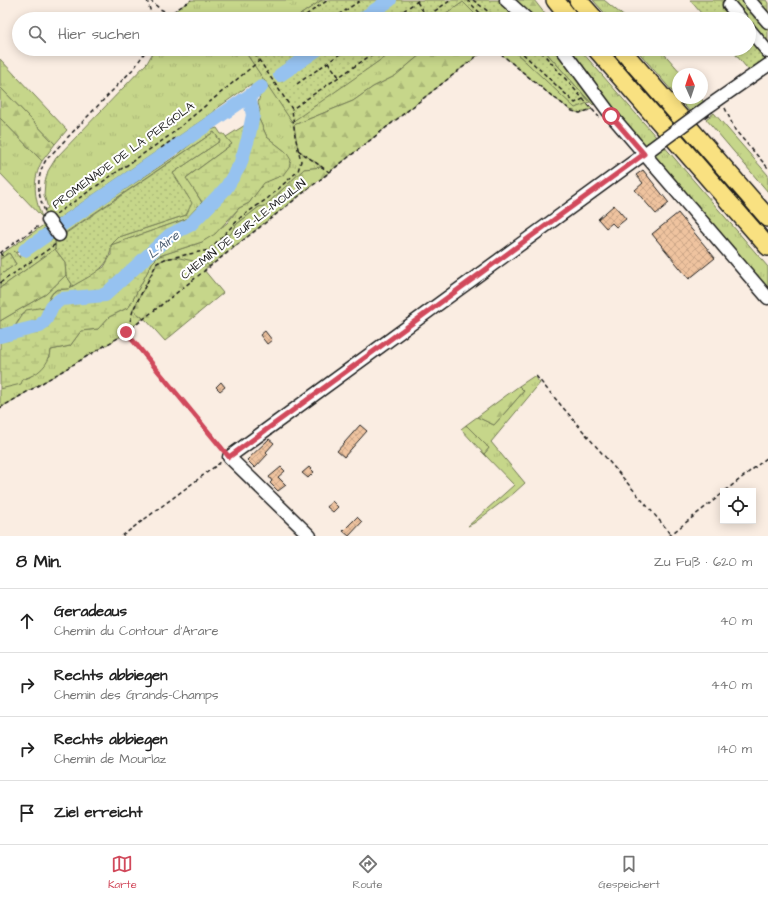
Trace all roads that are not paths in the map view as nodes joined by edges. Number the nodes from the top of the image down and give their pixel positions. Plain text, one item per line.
1 (506, 0) edge
2 (555, 0) edge
3 (578, 0) edge
4 (749, 0) edge
5 (729, 5) dead end
6 (519, 12) edge
7 (564, 12) edge
8 (589, 12) edge
9 (735, 12) edge
10 (768, 22) edge
11 (756, 37) edge
12 (768, 52) edge
13 (567, 56) edge
14 (602, 56) edge
15 (627, 56) edge
16 (768, 65) edge
17 (647, 152) junction
18 (768, 218) edge
19 (50, 222) road end
20 (59, 235) road end
21 (768, 247) edge
22 (768, 298) edge
23 (310, 536) edge

1 - 6 street
2 - 7 highway
3 - 8 highway
4 - 10 street
5 - 9 street
11 - 12 street
13 - 17 street
14 - 21 highway
15 - 18 highway
16 - 17 street, bridge
17 - 22 street
17 - 23 street
19 - 20 street

